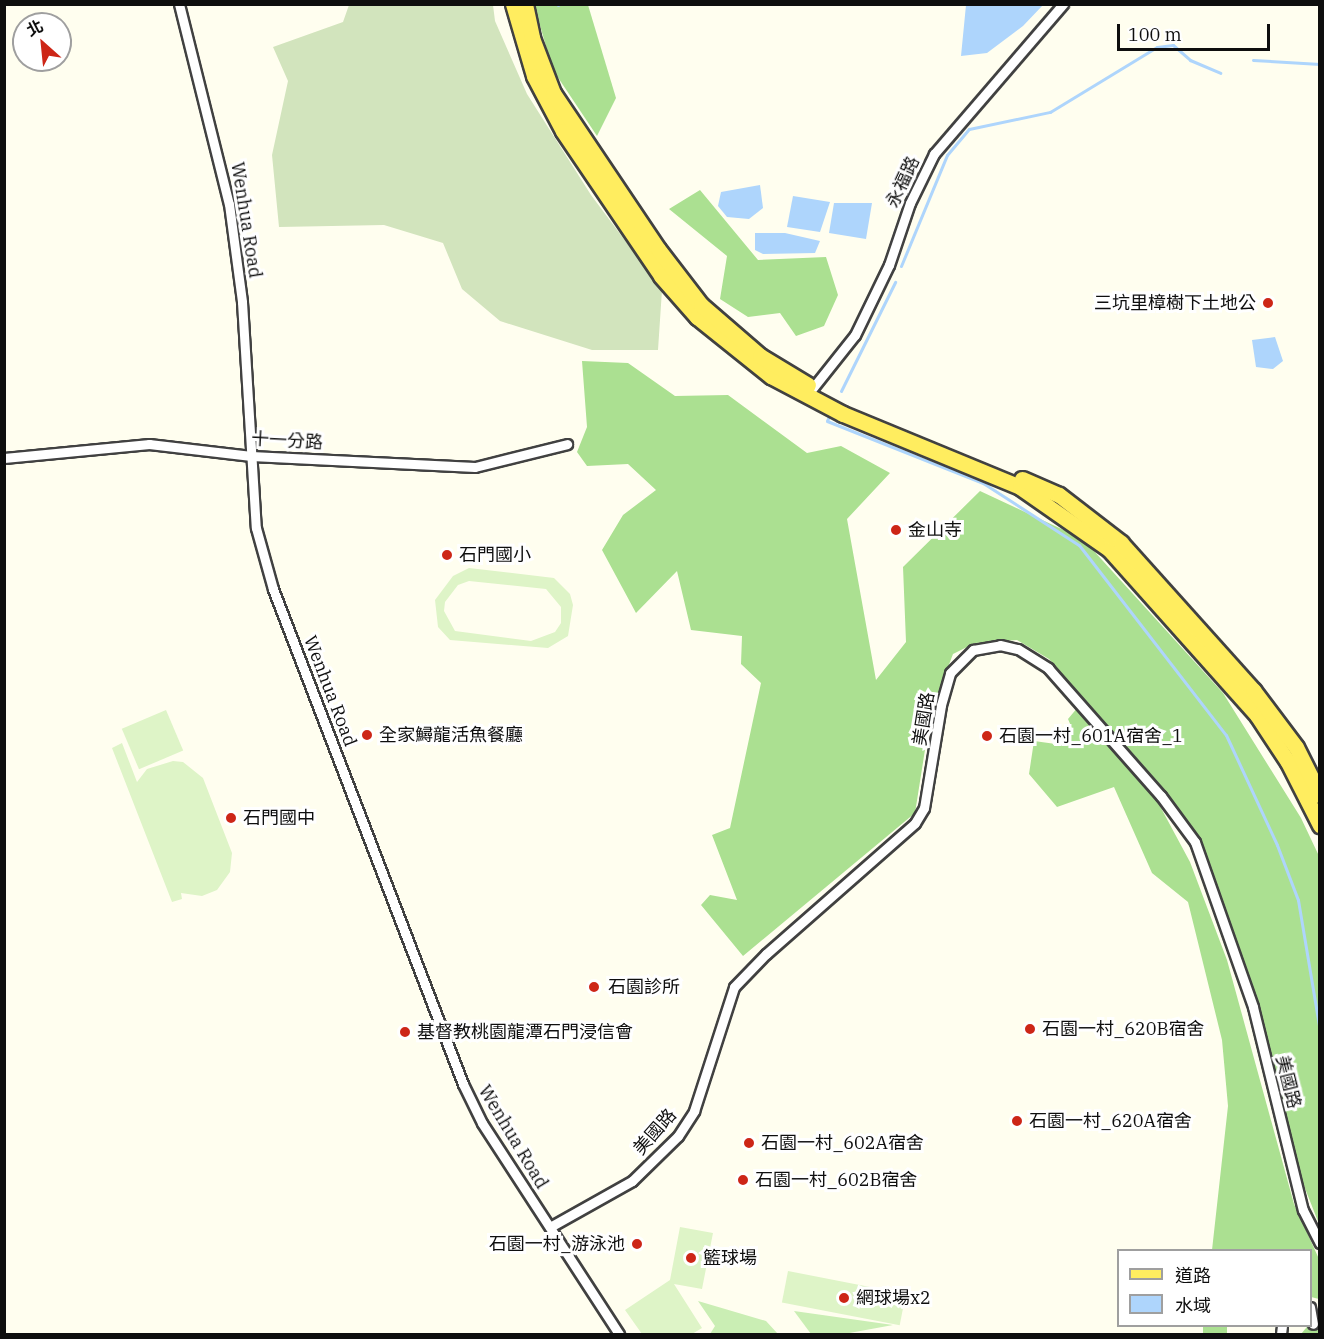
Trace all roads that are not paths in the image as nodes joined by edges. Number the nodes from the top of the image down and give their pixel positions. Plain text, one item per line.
1 (179, 4) edge
2 (513, 4) edge
3 (525, 4) edge
4 (1063, 4) edge
5 (810, 391) junction
6 (567, 444) dead end
7 (251, 456) junction
8 (4, 458) edge
9 (1320, 795) edge
10 (1320, 825) edge
11 (550, 1227) junction
12 (1320, 1243) edge
13 (1312, 1316) edge
14 (1313, 1324) dead end
15 (619, 1335) edge

1 - 7 street, Wenhua Road
2 - 5 main road
3 - 5 main road
4 - 5 street, 永福路
5 - 9 main road
5 - 10 main road
6 - 7 street, 十一分路
7 - 8 street, 十一分路
7 - 11 street, Wenhua Road
11 - 12 street, 美國路
11 - 15 street, Wenhua Road
13 - 14 street

